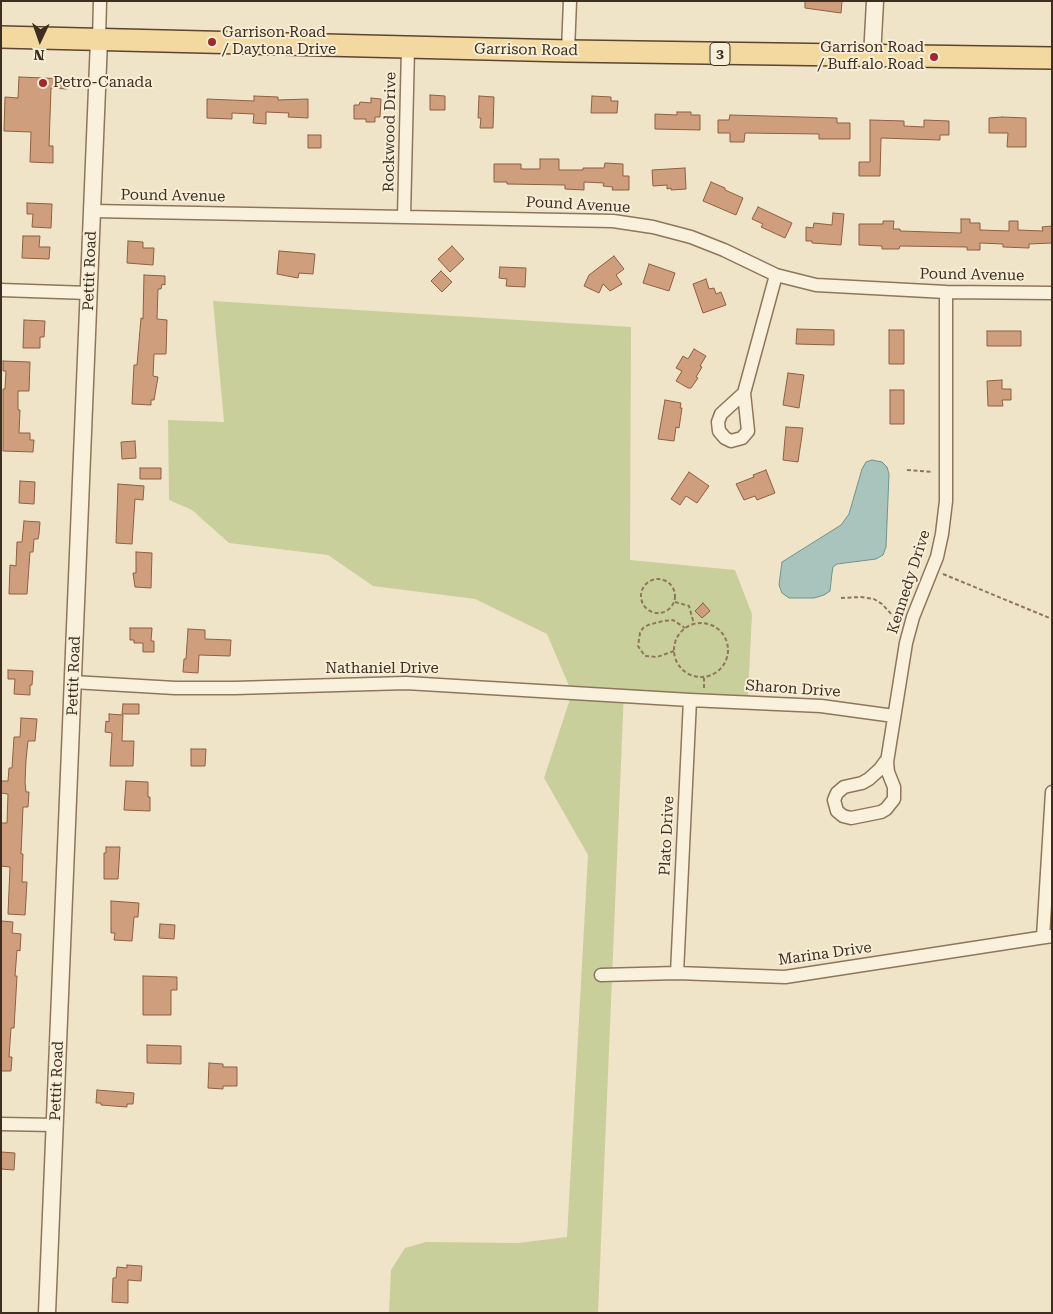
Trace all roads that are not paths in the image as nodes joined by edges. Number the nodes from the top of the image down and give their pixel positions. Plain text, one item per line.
1 (100, 1) edge
2 (570, 1) edge
3 (875, 1) edge
4 (1, 37) edge
5 (99, 40) junction
6 (408, 48) junction
7 (568, 51) junction
8 (872, 56) junction
9 (1052, 58) edge
10 (92, 211) junction
11 (404, 216) junction
12 (776, 274) junction
13 (1, 290) edge
14 (946, 292) junction
15 (89, 293) junction
16 (1052, 293) edge
17 (744, 393) dead end
18 (73, 682) junction
19 (690, 700) junction
20 (894, 716) junction
21 (887, 762) junction
22 (1052, 792) edge
23 (1047, 936) edge
24 (677, 973) junction
25 (601, 975) dead end
26 (1, 1124) edge
27 (55, 1125) junction
28 (47, 1313) edge

1 - 5 street
2 - 7 street
3 - 8 street
4 - 5 main road, Garrison Road / 3
5 - 6 main road, Garrison Road / 3
5 - 10 street, Pettit Road
6 - 7 main road, Garrison Road / 3
6 - 11 street, Rockwood Drive
7 - 8 main road, Garrison Road / 3
8 - 9 main road, Garrison Road / 3
10 - 11 street, Pound Avenue
10 - 15 street, Pettit Road
11 - 12 street, Pound Avenue
12 - 14 street, Pound Avenue
12 - 17 street
13 - 15 street
14 - 16 street, Pound Avenue
14 - 20 street, Kennedy Drive
15 - 18 street, Pettit Road
18 - 19 street, Nathaniel Drive
18 - 27 street, Pettit Road
19 - 20 street, Sharon Drive
19 - 24 street, Plato Drive
20 - 21 street, Kennedy Drive
21 - 21 street, Kennedy Drive
22 - 23 street
23 - 24 street, Marina Drive
24 - 25 street, Marina Drive
26 - 27 street
27 - 28 street, Pettit Road

